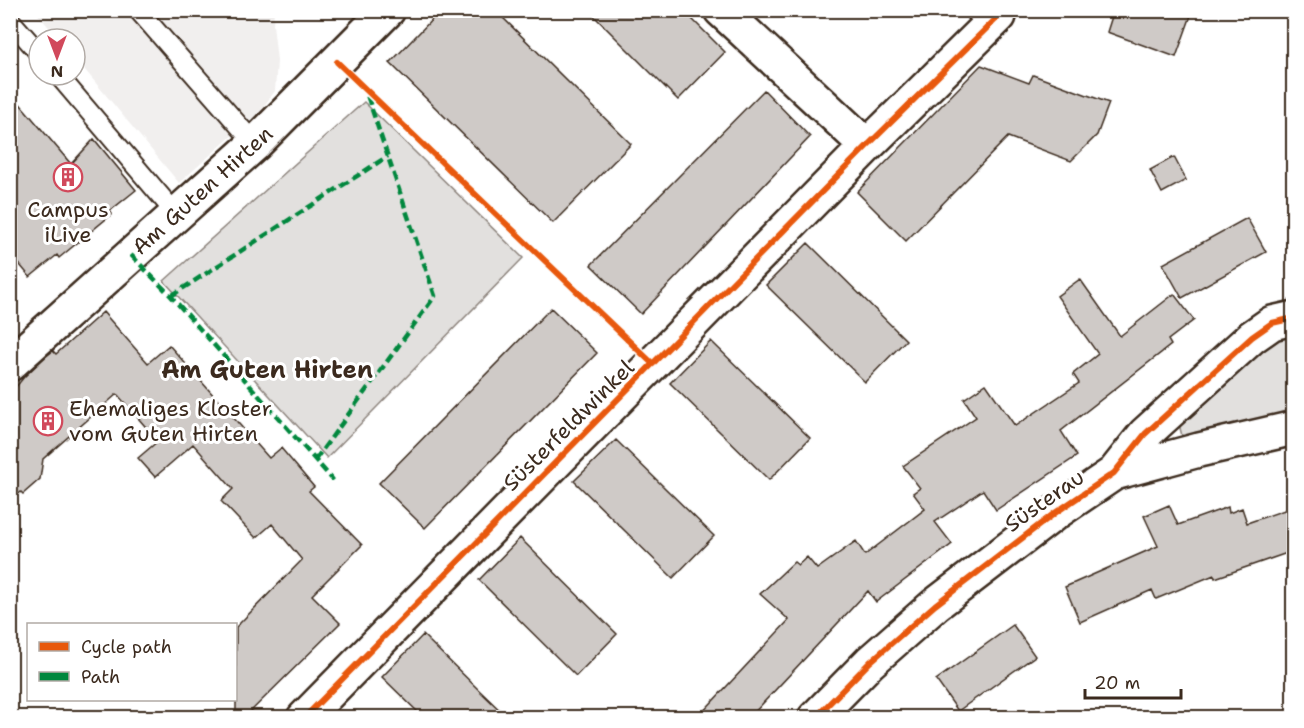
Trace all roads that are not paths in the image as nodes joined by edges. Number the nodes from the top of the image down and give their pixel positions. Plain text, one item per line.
1 (138, 10) edge
2 (388, 10) edge
3 (721, 10) edge
4 (984, 10) edge
5 (10, 20) edge
6 (27, 39) edge
7 (68, 87) edge
8 (255, 144) junction
9 (867, 146) junction
10 (176, 214) junction
11 (1293, 318) edge
12 (10, 364) edge
13 (1293, 428) edge
14 (1114, 473) junction
15 (304, 717) edge
16 (815, 717) edge

1 - 8 lane
2 - 8 street, Am Guten Hirten
3 - 9 street
4 - 9 street, Süsterfeldwinkel
5 - 6 lane
7 - 10 lane
8 - 10 street, Am Guten Hirten
9 - 15 street, Süsterfeldwinkel
10 - 12 street, Am Guten Hirten
11 - 14 street, Süsterau
13 - 14 street, Süsterau
14 - 16 street, Süsterau

